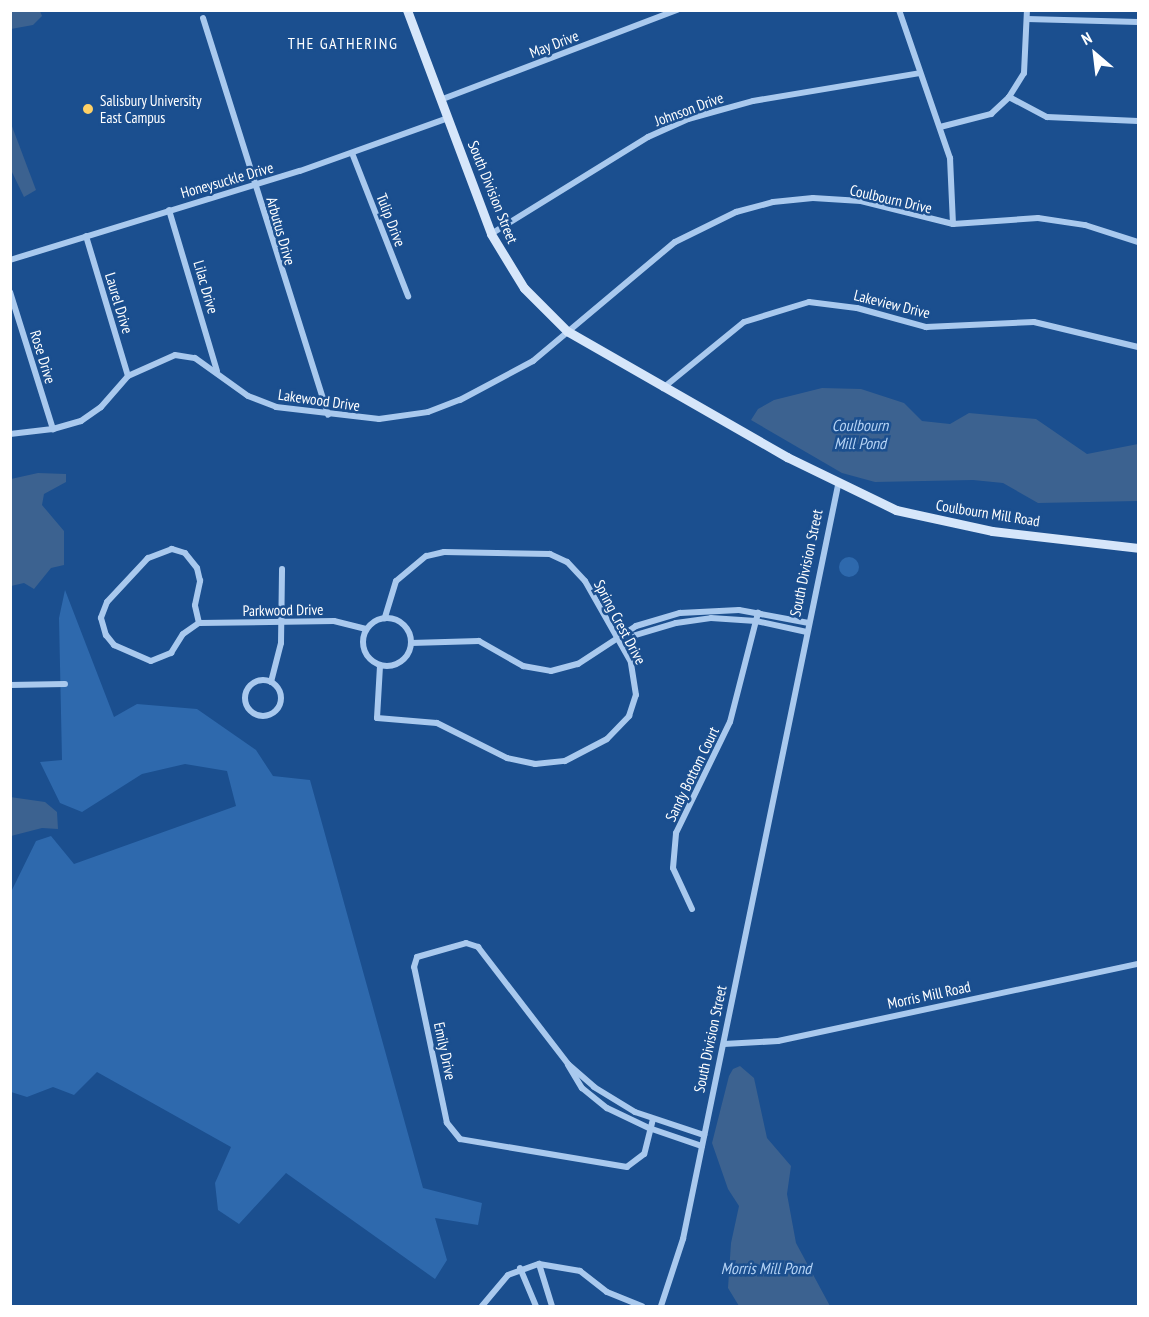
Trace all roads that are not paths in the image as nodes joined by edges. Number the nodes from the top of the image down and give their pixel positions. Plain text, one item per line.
1 (407, 10) edge
2 (677, 10) edge
3 (899, 10) edge
4 (1027, 10) edge
5 (203, 18) dead end
6 (1027, 19) junction
7 (1138, 24) edge
8 (920, 73) junction
9 (1009, 97) junction
10 (440, 100) junction
11 (448, 118) junction
12 (1138, 121) edge
13 (940, 127) junction
14 (352, 153) junction
15 (255, 184) junction
16 (169, 210) junction
17 (953, 224) junction
18 (491, 234) junction
19 (86, 236) junction
20 (1138, 242) edge
21 (10, 260) edge
22 (10, 292) edge
23 (408, 296) dead end
24 (567, 331) junction
25 (1138, 347) edge
26 (217, 371) junction
27 (128, 376) junction
28 (663, 388) junction
29 (328, 415) junction
30 (53, 429) junction
31 (10, 434) edge
32 (838, 485) junction
33 (1138, 548) edge
34 (282, 569) dead end
35 (758, 613) junction
36 (385, 618) junction
37 (756, 621) junction
38 (283, 622) junction
39 (199, 623) junction
40 (809, 623) junction
41 (366, 629) junction
42 (807, 632) junction
43 (618, 640) junction
44 (411, 643) junction
45 (380, 666) junction
46 (271, 682) junction
47 (65, 684) dead end
48 (10, 685) edge
49 (692, 909) dead end
50 (1138, 964) edge
51 (724, 1044) junction
52 (568, 1064) junction
53 (653, 1119) junction
54 (649, 1128) junction
55 (704, 1135) junction
56 (702, 1146) junction
57 (539, 1264) junction
58 (520, 1268) junction
59 (482, 1306) edge
60 (536, 1306) edge
61 (552, 1306) edge
62 (642, 1306) edge
63 (661, 1306) edge

1 - 10 street, South Division Street
2 - 10 street, May Drive
3 - 8 street
4 - 6 street
5 - 15 street, Arbutus Drive
6 - 7 street
6 - 9 street
8 - 13 street
8 - 18 street, Johnson Drive
9 - 12 street
9 - 13 street
10 - 11 street, South Division Street
11 - 14 street, Honeysuckle Drive
11 - 18 street, South Division Street
13 - 17 street
14 - 15 street, Honeysuckle Drive
14 - 23 street, Tulip Drive
15 - 16 street, Honeysuckle Drive
15 - 29 street, Arbutus Drive
16 - 19 street, Honeysuckle Drive
16 - 26 street, Lilac Drive
17 - 20 street, Coulbourn Drive
17 - 24 street, Coulbourn Drive
18 - 24 street, South Division Street
19 - 21 street, Honeysuckle Drive
19 - 27 street, Laurel Drive
22 - 30 street, Rose Drive
24 - 28 street, South Division Street
24 - 29 street, Lakewood Drive
25 - 28 street, Lakeview Drive
26 - 27 street, Lakewood Drive
26 - 29 street, Lakewood Drive
27 - 30 street, Lakewood Drive
28 - 32 street, South Division Street
30 - 31 street, Lakewood Drive
32 - 33 street, Coulbourn Mill Road
32 - 40 street, South Division Street
34 - 38 street
35 - 37 street, Sandy Bottom Court
35 - 40 street
35 - 43 street
36 - 41 street
36 - 43 street, Spring Crest Drive
36 - 44 street
37 - 42 street
37 - 43 street
37 - 49 street, Sandy Bottom Court
38 - 39 street, Parkwood Drive
38 - 41 street, Parkwood Drive
38 - 46 street
39 - 39 street
40 - 42 street, South Division Street
41 - 45 street
42 - 51 street, South Division Street
43 - 44 street
43 - 45 street, Spring Crest Drive
44 - 45 street
46 - 46 street
47 - 48 street
50 - 51 street, Morris Mill Road
51 - 55 street, South Division Street
52 - 53 street, Emily Drive
52 - 54 street, Emily Drive
52 - 54 street, Emily Drive
53 - 54 street, Emily Drive
53 - 55 street, Emily Drive
54 - 56 street, Emily Drive
55 - 56 street, South Division Street
56 - 63 street, South Division Street
57 - 58 street
57 - 61 street
57 - 62 street
58 - 59 street
58 - 60 street

